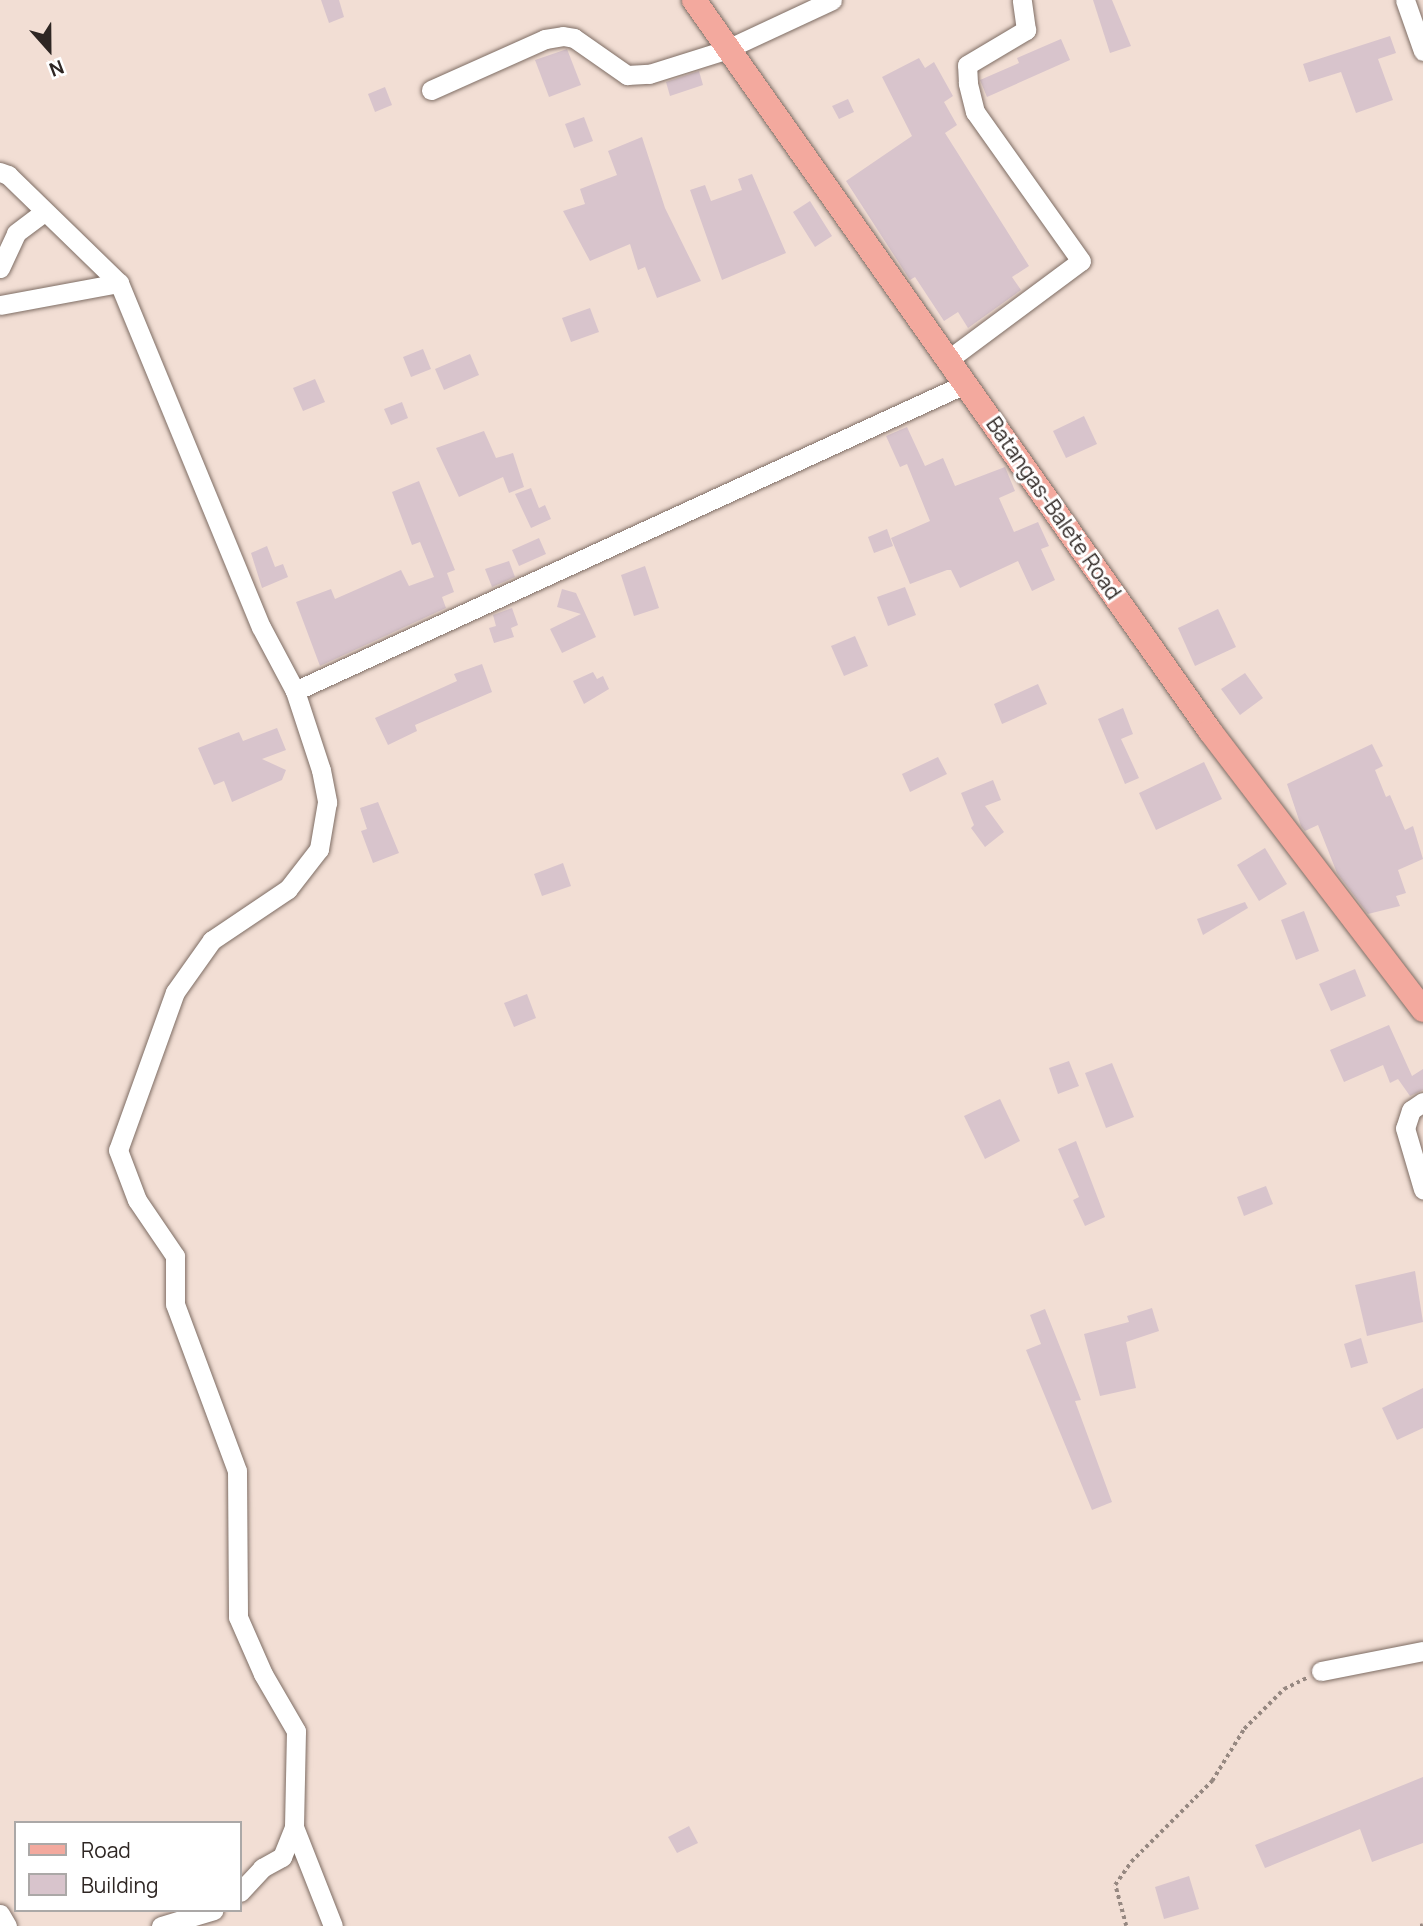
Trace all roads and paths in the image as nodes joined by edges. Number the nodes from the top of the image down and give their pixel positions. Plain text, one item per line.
1 (694, 0) edge
2 (832, 0) edge
3 (1023, 0) edge
4 (1405, 0) edge
5 (725, 50) junction
6 (1423, 51) edge
7 (430, 90) dead end
8 (0, 172) edge
9 (43, 213) junction
10 (0, 268) edge
11 (119, 283) junction
12 (0, 305) edge
13 (949, 359) junction
14 (967, 383) junction
15 (295, 691) junction
16 (1423, 1010) edge
17 (1423, 1102) edge
18 (1423, 1189) edge
19 (1423, 1651) edge
20 (1321, 1671) joint
21 (294, 1827) junction
22 (242, 1890) edge
23 (207, 1912) edge
24 (0, 1914) edge
25 (8, 1926) edge
26 (161, 1926) edge
27 (333, 1926) edge
28 (1126, 1926) edge

1 - 5 main road, Batangas-Balete Road
2 - 5 street
3 - 13 street
4 - 6 street
5 - 7 street
5 - 13 main road, Batangas-Balete Road
8 - 9 street
9 - 10 street
9 - 11 street
11 - 12 street
11 - 15 street
13 - 14 main road, Batangas-Balete Road
14 - 15 street
14 - 16 main road, Batangas-Balete Road
15 - 21 street
17 - 18 street
19 - 20 street
20 - 28 path
21 - 22 street
21 - 27 street
23 - 26 street
24 - 25 street

